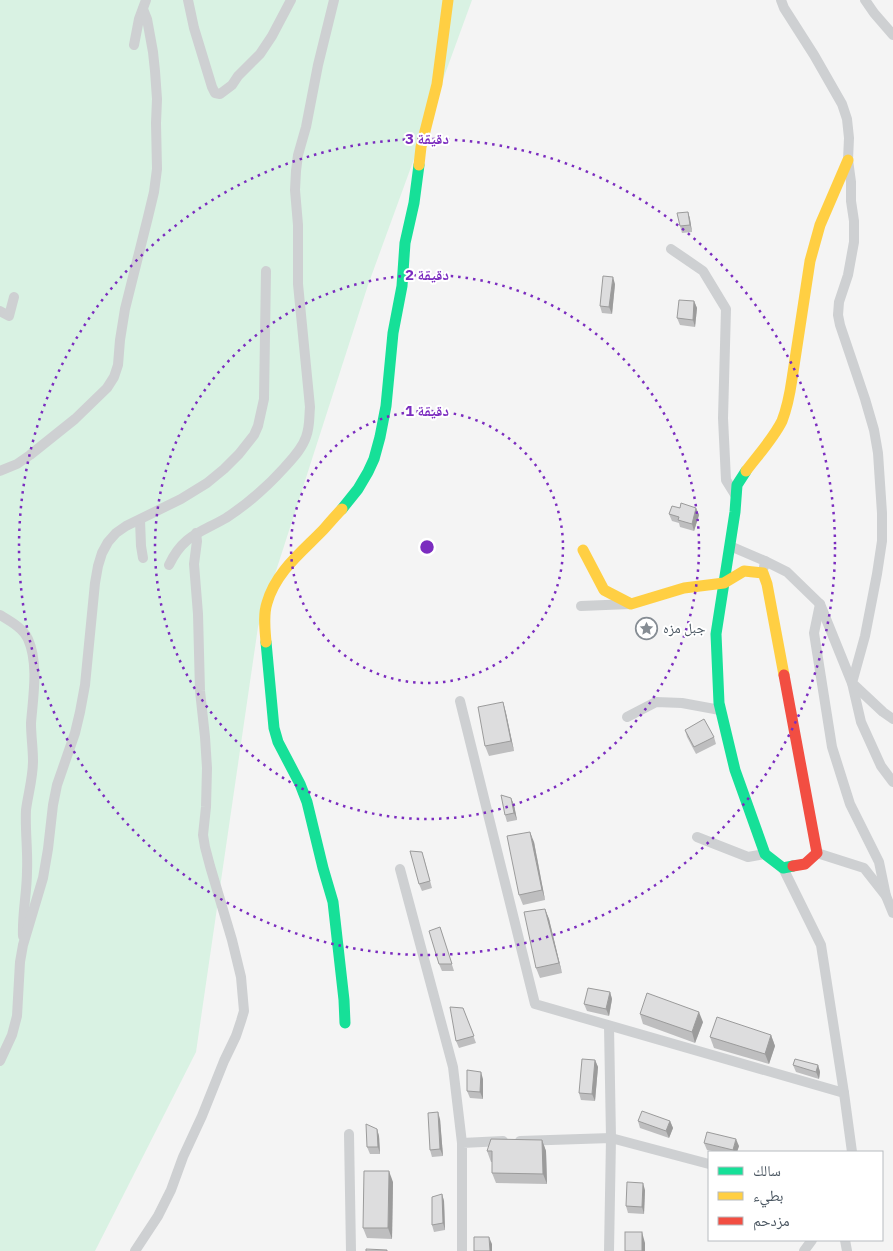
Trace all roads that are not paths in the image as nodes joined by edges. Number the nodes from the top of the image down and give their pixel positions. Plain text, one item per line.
1 (188, 0) edge
2 (290, 0) edge
3 (334, 0) edge
4 (448, 0) edge
5 (781, 0) edge
6 (865, 0) edge
7 (145, 5) edge
8 (893, 35) edge
9 (134, 45) dead end
10 (848, 160) junction
11 (672, 249) dead end
12 (266, 271) dead end
13 (14, 297) dead end
14 (0, 311) edge
15 (0, 471) edge
16 (736, 497) junction
17 (140, 520) junction
18 (196, 533) junction
19 (730, 546) junction
20 (583, 550) dead end
21 (143, 558) dead end
22 (765, 561) junction
23 (169, 565) dead end
24 (763, 573) junction
25 (724, 583) junction
26 (631, 604) junction
27 (820, 604) junction
28 (581, 606) dead end
29 (0, 615) edge
30 (852, 683) junction
31 (460, 700) dead end
32 (720, 710) junction
33 (627, 717) dead end
34 (893, 719) edge
35 (893, 782) edge
36 (697, 837) dead end
37 (817, 853) junction
38 (765, 854) junction
39 (783, 868) junction
40 (400, 869) dead end
41 (886, 896) junction
42 (893, 914) edge
43 (23, 945) junction
44 (345, 1024) dead end
45 (610, 1026) junction
46 (0, 1061) edge
47 (844, 1093) junction
48 (348, 1134) dead end
49 (611, 1138) junction
50 (462, 1142) junction
51 (852, 1151) edge
52 (708, 1164) edge
53 (134, 1251) edge
54 (351, 1251) edge
55 (462, 1251) edge
56 (608, 1251) edge

1 - 2 street
3 - 18 street
4 - 44 street
5 - 10 street
6 - 8 street
7 - 9 street
7 - 15 street
10 - 16 street
10 - 30 street
11 - 16 street
12 - 17 street
13 - 14 street
16 - 19 street
17 - 21 street
17 - 43 street
18 - 23 street
18 - 53 street
19 - 22 street
19 - 25 street
20 - 26 street
22 - 24 street
22 - 27 street
24 - 25 street
24 - 37 street
25 - 26 street
25 - 32 street
26 - 28 street
27 - 30 street
27 - 41 street
29 - 43 street
30 - 34 street
30 - 35 street
31 - 45 street
32 - 33 street
32 - 38 street
36 - 38 street
37 - 39 street
37 - 41 street
38 - 39 street
39 - 47 street
40 - 50 street
41 - 42 street
43 - 46 street
45 - 47 street
45 - 49 street
47 - 51 street
48 - 54 street
49 - 50 street
49 - 52 street
49 - 56 street
50 - 55 street

